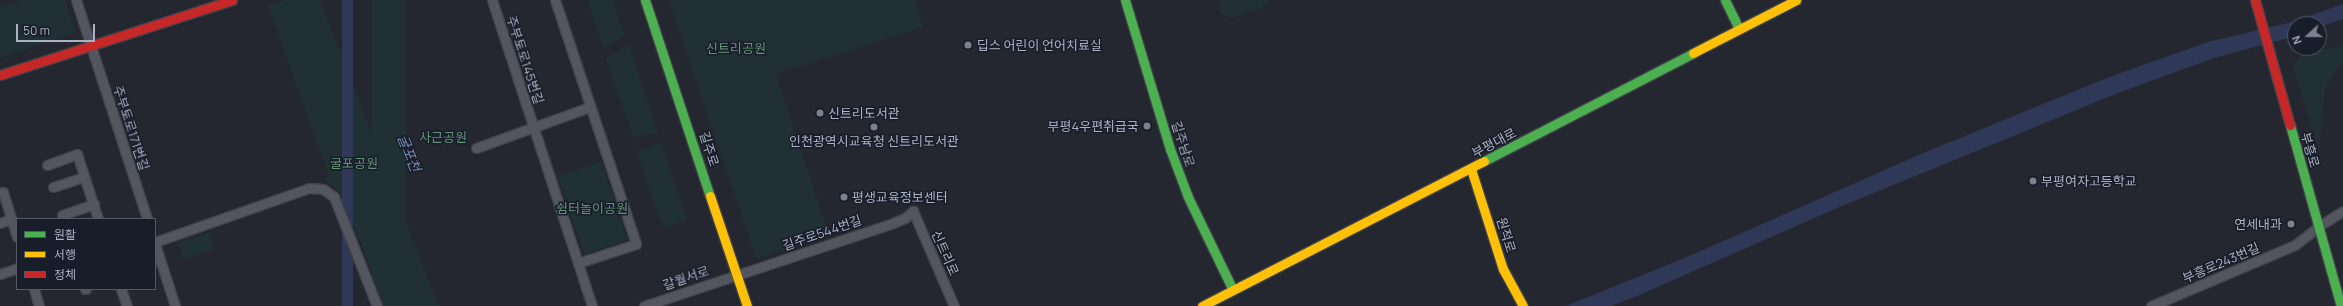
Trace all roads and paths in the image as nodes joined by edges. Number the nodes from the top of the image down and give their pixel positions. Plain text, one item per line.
1 (76, 0) edge
2 (232, 0) edge
3 (492, 0) edge
4 (555, 0) edge
5 (645, 0) edge
6 (1125, 0) edge
7 (1725, 0) edge
8 (1796, 0) edge
9 (2255, 0) edge
10 (1739, 29) junction
11 (91, 46) junction
12 (0, 75) edge
13 (589, 107) junction
14 (533, 128) junction
15 (476, 148) dead end
16 (47, 164) dead end
17 (1472, 169) junction
18 (84, 177) junction
19 (53, 187) dead end
20 (0, 193) edge
21 (94, 204) junction
22 (912, 211) joint
23 (2343, 211) edge
24 (62, 215) dead end
25 (98, 218) edge
26 (147, 218) edge
27 (11, 219) junction
28 (0, 223) edge
29 (2319, 226) junction
30 (16, 234) edge
31 (156, 243) edge
32 (156, 246) edge
33 (578, 263) junction
34 (16, 268) edge
35 (0, 274) edge
36 (737, 275) junction
37 (34, 290) edge
38 (121, 290) edge
39 (1233, 290) junction
40 (39, 306) edge
41 (127, 306) edge
42 (175, 306) edge
43 (377, 306) edge
44 (592, 306) edge
45 (644, 306) edge
46 (747, 306) edge
47 (954, 306) edge
48 (1202, 306) edge
49 (1523, 306) edge
50 (2151, 306) edge
51 (2341, 306) edge

1 - 11 street, 주부토로171번길
2 - 11 main road
3 - 14 street, 주부토로145번길
4 - 13 street
5 - 36 main road, 길주로
6 - 39 main road, 길주남로
7 - 10 main road
8 - 10 main road, 부평대로
9 - 29 main road, 부흥로
10 - 17 main road, 부평대로
11 - 12 main road
11 - 26 street, 주부토로171번길
13 - 14 street
13 - 33 street
14 - 15 street
14 - 33 street, 주부토로145번길
16 - 18 street
17 - 39 main road, 부평대로
17 - 49 main road, 원적로
18 - 19 street
18 - 21 street
20 - 27 street
21 - 24 street
21 - 25 street
22 - 36 street, 길주로544번길
22 - 47 street, 신트리로
23 - 29 street, 부흥로243번길
27 - 28 street
27 - 30 street
29 - 50 street, 부흥로243번길
29 - 51 main road, 부흥로
31 - 43 street
32 - 42 street
33 - 44 street, 주부토로145번길
34 - 35 street
36 - 45 street, 갈월서로
36 - 46 main road, 길주로
37 - 40 street
38 - 41 street
39 - 48 main road, 부평대로

